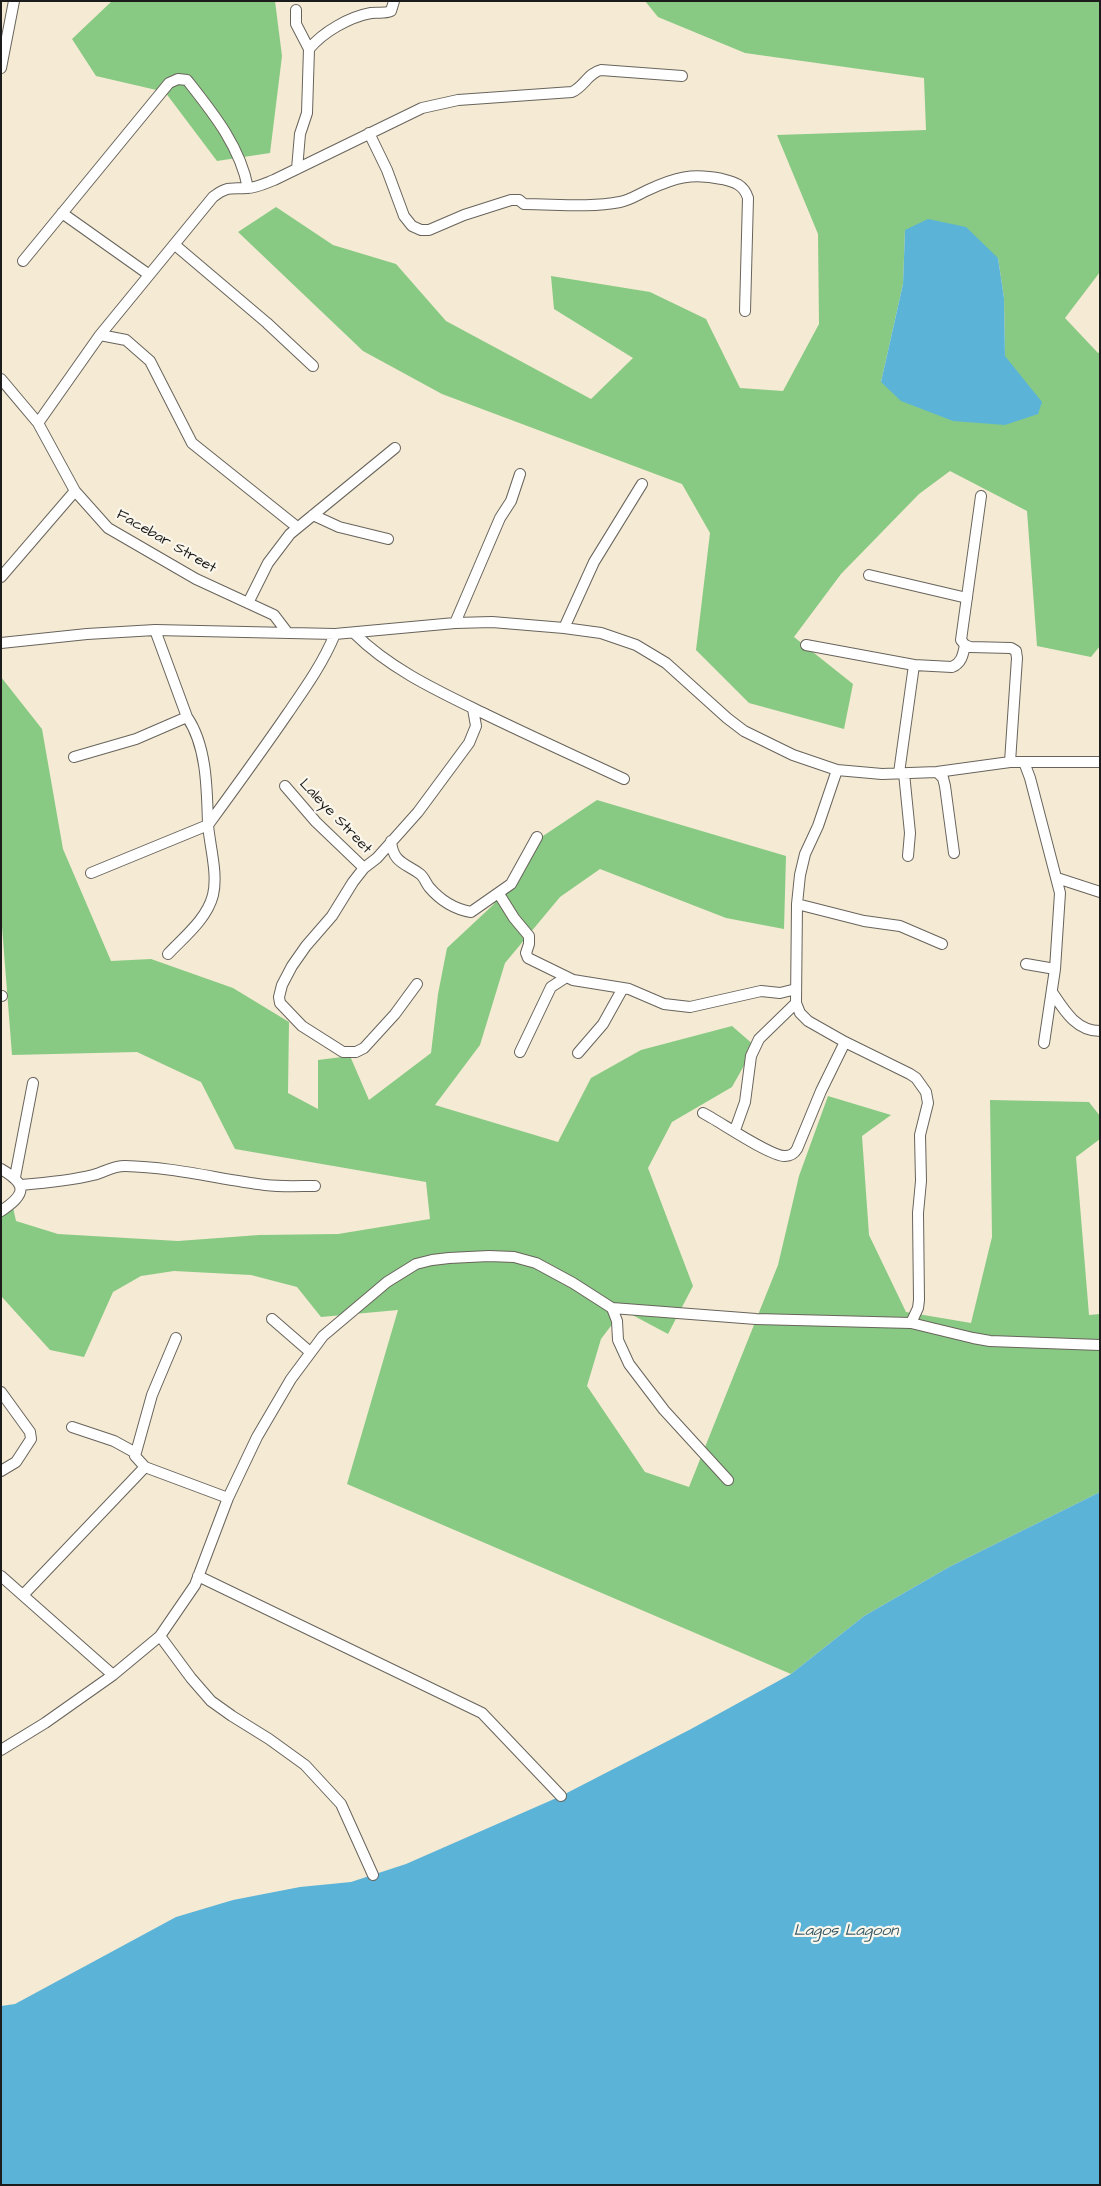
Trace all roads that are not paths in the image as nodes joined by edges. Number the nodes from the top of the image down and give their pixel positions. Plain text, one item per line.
1 (394, 1) edge
2 (12, 2) edge
3 (296, 10) dead end
4 (309, 49) junction
5 (1, 68) edge
6 (682, 76) dead end
7 (369, 133) junction
8 (297, 169) junction
9 (248, 188) junction
10 (62, 213) junction
11 (175, 245) junction
12 (23, 261) dead end
13 (148, 274) junction
14 (745, 311) dead end
15 (100, 334) junction
16 (313, 366) dead end
17 (1, 379) edge
18 (38, 423) junction
19 (395, 448) dead end
20 (520, 474) dead end
21 (642, 484) dead end
22 (75, 491) junction
23 (981, 496) dead end
24 (313, 515) junction
25 (297, 528) junction
26 (388, 539) dead end
27 (869, 575) dead end
28 (1, 577) edge
29 (967, 598) junction
30 (248, 603) junction
31 (455, 623) junction
32 (564, 628) junction
33 (155, 630) junction
34 (287, 632) junction
35 (354, 633) junction
36 (335, 634) junction
37 (1, 643) edge
38 (806, 645) dead end
39 (965, 645) junction
40 (914, 665) junction
41 (473, 708) junction
42 (187, 717) junction
43 (74, 757) dead end
44 (1010, 762) junction
45 (1024, 762) junction
46 (1100, 762) edge
47 (837, 770) junction
48 (936, 772) junction
49 (902, 773) junction
50 (624, 779) dead end
51 (284, 786) dead end
52 (208, 825) junction
53 (538, 837) dead end
54 (391, 841) junction
55 (954, 853) dead end
56 (908, 856) dead end
57 (364, 868) junction
58 (91, 873) dead end
59 (1057, 878) junction
60 (1100, 892) edge
61 (500, 894) junction
62 (797, 904) junction
63 (942, 944) dead end
64 (168, 954) dead end
65 (1026, 964) dead end
66 (1055, 970) junction
67 (565, 978) junction
68 (417, 984) dead end
69 (623, 988) junction
70 (796, 989) junction
71 (1052, 992) junction
72 (796, 1003) junction
73 (1100, 1031) edge
74 (845, 1042) junction
75 (1044, 1043) dead end
76 (520, 1052) dead end
77 (578, 1053) dead end
78 (33, 1083) dead end
79 (702, 1113) dead end
80 (735, 1130) junction
81 (1, 1169) edge
82 (18, 1181) junction
83 (315, 1186) dead end
84 (1, 1211) edge
85 (612, 1308) junction
86 (272, 1319) dead end
87 (911, 1323) junction
88 (176, 1338) dead end
89 (1100, 1345) edge
90 (310, 1352) junction
91 (1, 1392) edge
92 (72, 1427) dead end
93 (134, 1452) junction
94 (145, 1467) junction
95 (1, 1471) edge
96 (728, 1480) dead end
97 (228, 1498) junction
98 (1, 1576) edge
99 (198, 1576) junction
100 (24, 1594) junction
101 (160, 1636) junction
102 (113, 1675) junction
103 (1, 1750) edge
104 (561, 1796) dead end
105 (373, 1875) dead end

1 - 4 street
2 - 5 street
3 - 4 street
4 - 8 street
6 - 7 street
7 - 8 street
7 - 14 street
8 - 9 street
9 - 10 street
9 - 11 street
10 - 12 street
10 - 13 street
11 - 13 street
11 - 16 street
13 - 15 street
15 - 18 street
15 - 25 street
17 - 18 street, Facebar Street
18 - 22 street, Facebar Street
19 - 24 street
20 - 31 street
21 - 32 street
22 - 28 street
22 - 30 street, Facebar Street
23 - 29 street
24 - 25 street
24 - 26 street
25 - 30 street
27 - 29 street
29 - 39 street
30 - 34 street, Facebar Street
31 - 32 street
31 - 35 street
32 - 47 street
33 - 34 street
33 - 37 street
33 - 42 street
34 - 36 street
35 - 36 street
35 - 41 street
36 - 52 street
38 - 40 street
39 - 40 street
39 - 44 street
40 - 49 street
41 - 50 street
41 - 54 street
42 - 43 street
42 - 52 street
44 - 45 street
44 - 48 street
45 - 46 street
45 - 59 street
47 - 49 street
47 - 62 street
48 - 49 street
48 - 55 street
49 - 56 street
51 - 57 street, Laleye Street
52 - 58 street
52 - 64 street
53 - 61 street
54 - 57 street
54 - 61 street
57 - 68 street
59 - 60 street
59 - 66 street
61 - 67 street
62 - 63 street
62 - 70 street
65 - 66 street
66 - 71 street
67 - 69 street
67 - 76 street
69 - 70 street
69 - 77 street
70 - 72 street
71 - 73 street
71 - 75 street
72 - 74 street
72 - 80 street
74 - 80 street
74 - 87 street
78 - 82 street
79 - 80 street
81 - 82 street
82 - 83 street
82 - 84 street
85 - 87 street
85 - 90 street
85 - 96 street
86 - 90 street
87 - 89 street
88 - 93 street
90 - 97 street
91 - 95 street
92 - 93 street
93 - 94 street
94 - 97 street
94 - 100 street
97 - 99 street
98 - 100 street
99 - 101 street
99 - 104 street
100 - 102 street
101 - 102 street
101 - 105 street
102 - 103 street

